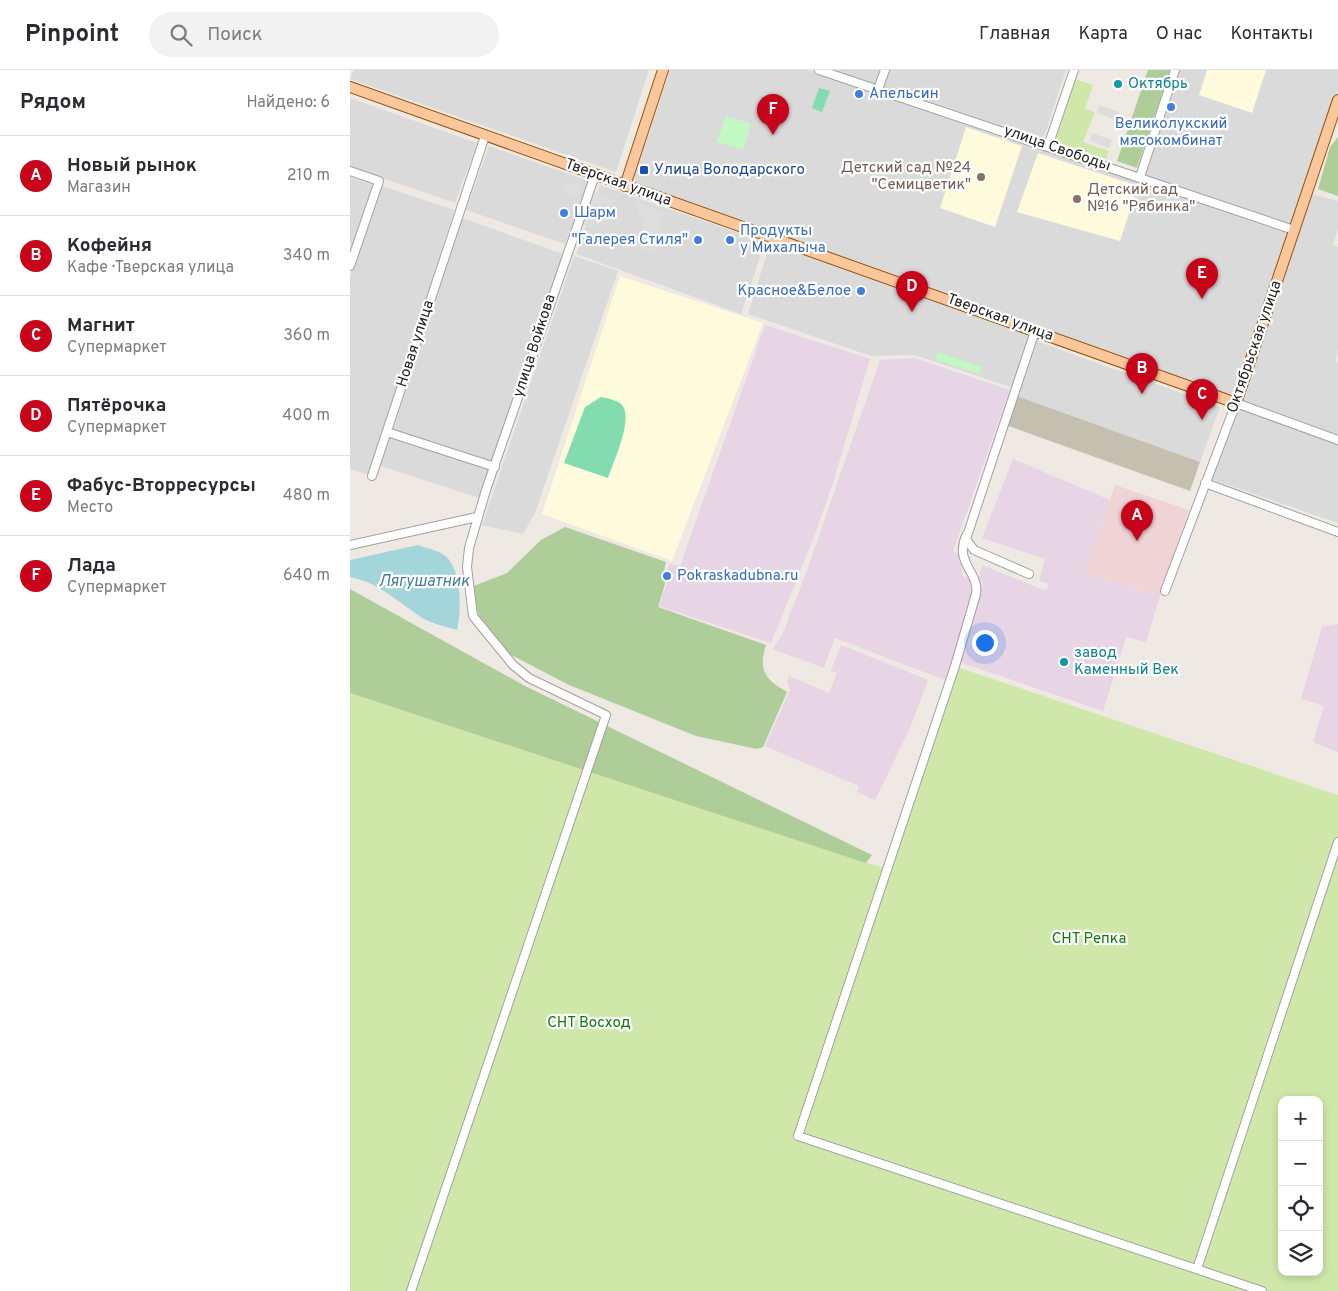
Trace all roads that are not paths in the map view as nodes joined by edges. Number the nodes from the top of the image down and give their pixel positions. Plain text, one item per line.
1 (663, 70) edge
2 (819, 70) edge
3 (885, 70) edge
4 (1074, 70) edge
5 (1175, 70) edge
6 (350, 88) edge
7 (878, 89) junction
8 (1338, 100) edge
9 (485, 136) junction
10 (1048, 146) junction
11 (350, 171) edge
12 (594, 175) junction
13 (1140, 177) junction
14 (625, 186) junction
15 (1294, 230) junction
16 (350, 266) edge
17 (1035, 331) junction
18 (1236, 403) junction
19 (387, 432) junction
20 (1338, 440) edge
21 (495, 468) junction
22 (372, 476) dead end
23 (1205, 483) junction
24 (477, 517) junction
25 (1338, 532) edge
26 (966, 536) junction
27 (350, 545) edge
28 (1029, 574) dead end
29 (1165, 592) dead end
30 (1338, 842) edge
31 (1197, 1269) junction
32 (411, 1291) edge
33 (1262, 1291) edge

1 - 14 main road
2 - 7 street, улица Свободы
3 - 7 street
4 - 10 street
5 - 13 street
6 - 9 main road, Тверская улица
7 - 10 street, улица Свободы
8 - 15 main road, Октябрьская улица
9 - 12 main road, Тверская улица
9 - 19 street, Новая улица
10 - 13 street, улица Свободы
11 - 16 street
12 - 14 main road, Тверская улица
12 - 21 street, улица Войкова
13 - 15 street, улица Свободы
14 - 17 main road, Тверская улица
15 - 18 main road, Октябрьская улица
17 - 18 main road, Тверская улица
17 - 26 street
18 - 20 street, Тверская улица
18 - 23 street, Октябрьская улица
19 - 21 street
19 - 22 street, Новая улица
21 - 24 street, улица Войкова
23 - 25 street
23 - 29 street, Октябрьская улица
24 - 27 street
24 - 32 street, улица Войкова
26 - 28 street
26 - 31 street
30 - 31 street
31 - 33 street

